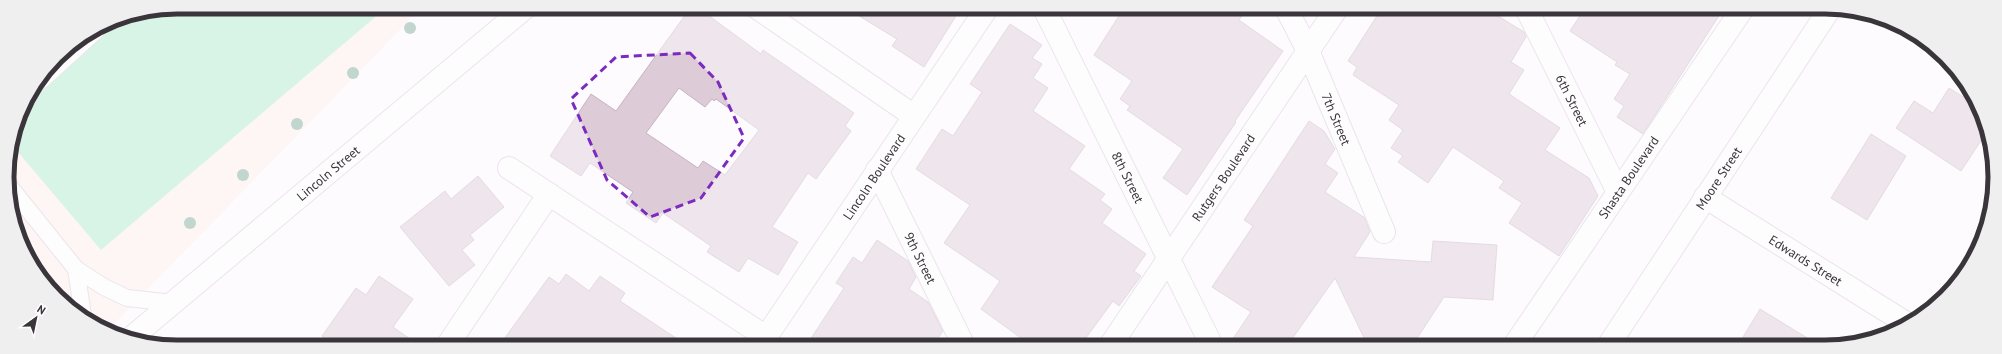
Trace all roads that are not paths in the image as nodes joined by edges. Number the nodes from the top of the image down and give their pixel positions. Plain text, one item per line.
1 (518, 14) edge
2 (765, 14) edge
3 (983, 14) edge
4 (1047, 14) edge
5 (1289, 14) edge
6 (1333, 14) edge
7 (1529, 14) edge
8 (1739, 14) edge
9 (1826, 14) edge
10 (73, 51) edge
11 (1308, 51) junction
12 (64, 60) edge
13 (914, 116) junction
14 (509, 168) dead end
15 (878, 170) junction
16 (1618, 192) junction
17 (14, 193) edge
18 (549, 194) junction
19 (1706, 197) junction
20 (1384, 232) dead end
21 (1169, 259) junction
22 (76, 269) junction
23 (173, 303) junction
24 (82, 310) edge
25 (1902, 320) edge
26 (136, 334) edge
27 (451, 340) edge
28 (762, 340) edge
29 (764, 340) edge
30 (961, 340) edge
31 (1114, 340) edge
32 (1209, 340) edge
33 (1518, 340) edge
34 (1612, 340) edge

1 - 23 street, Lincoln Street
2 - 13 street
3 - 13 street, Lincoln Boulevard
4 - 21 street, 8th Street
5 - 11 street, 7th Street
6 - 11 street, Rutgers Boulevard
7 - 16 street, 6th Street
8 - 16 street, Shasta Boulevard
9 - 19 street, Moore Street
10 - 12 lane
11 - 20 street, 7th Street
11 - 21 street, Rutgers Boulevard
13 - 15 street, Lincoln Boulevard
14 - 18 street
15 - 29 street, Lincoln Boulevard
15 - 30 street, 9th Street
16 - 33 street, Shasta Boulevard
17 - 22 lane
18 - 27 street
18 - 28 street
19 - 25 street, Edwards Street
19 - 34 street, Moore Street
21 - 31 street, Rutgers Boulevard
21 - 32 street, 8th Street
22 - 23 lane
22 - 24 lane
23 - 26 street, Lincoln Street

